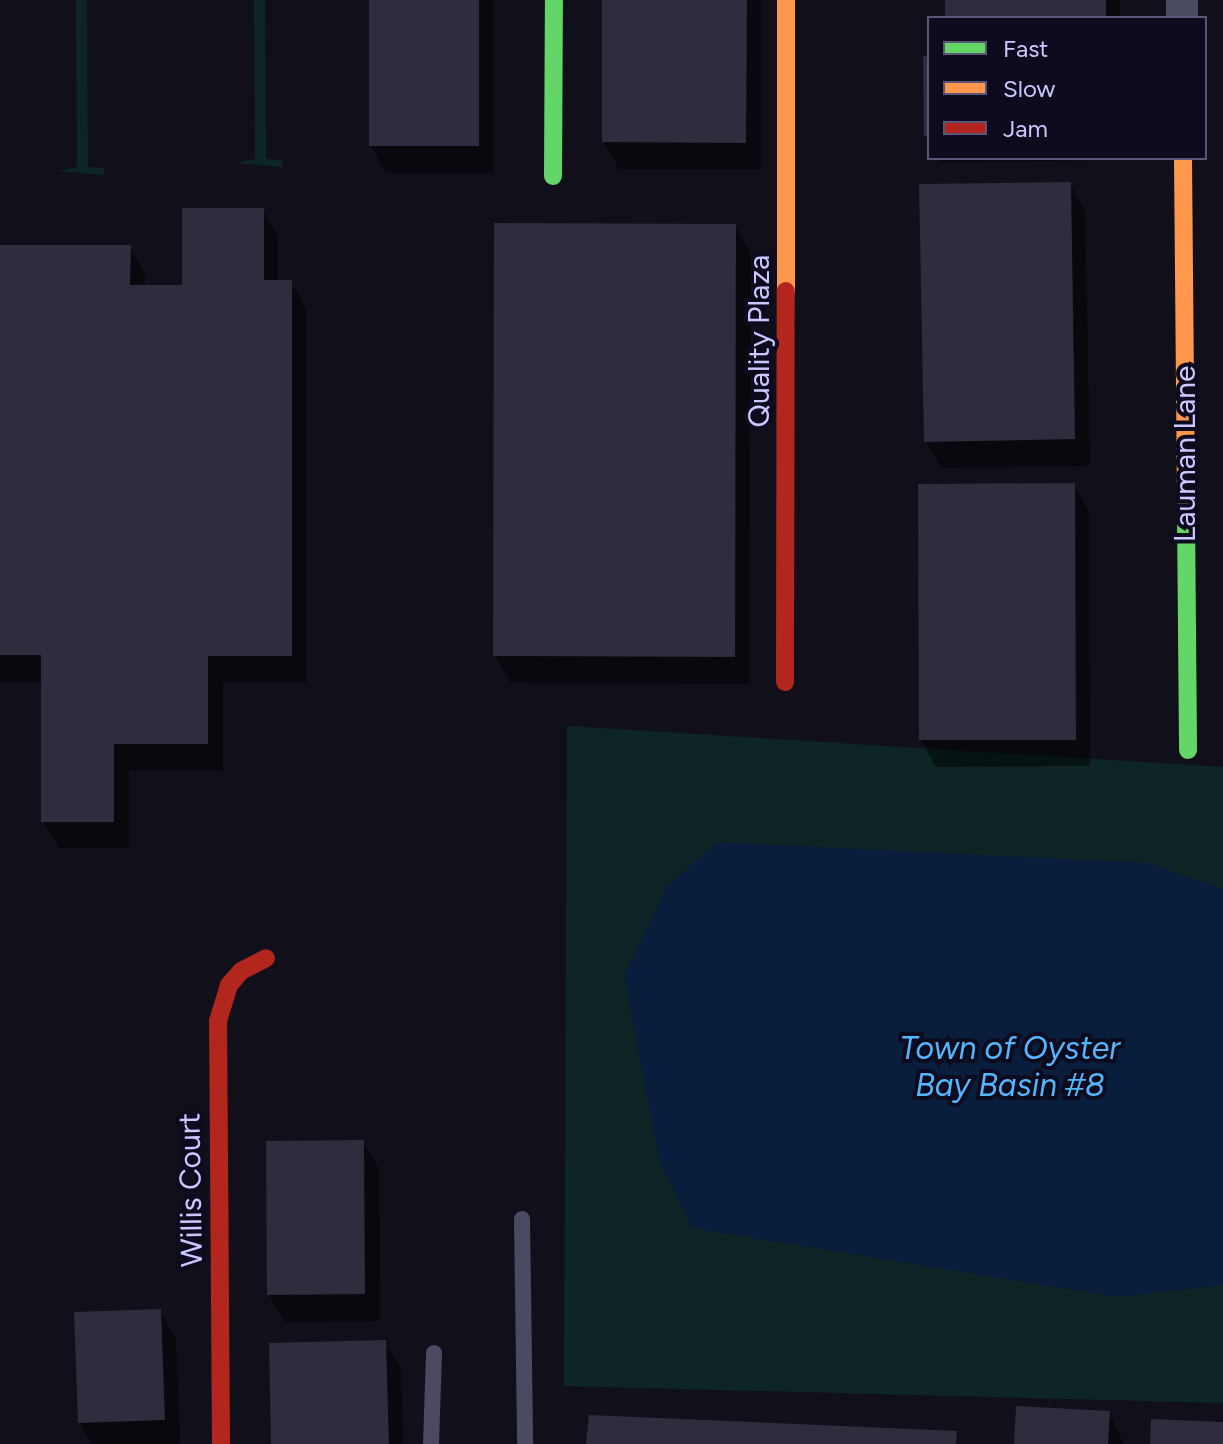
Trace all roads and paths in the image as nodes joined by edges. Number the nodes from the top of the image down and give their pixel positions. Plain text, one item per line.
1 (554, 0) edge
2 (786, 0) edge
3 (1183, 160) edge
4 (553, 176) dead end
5 (785, 682) dead end
6 (1188, 750) dead end
7 (266, 958) dead end
8 (522, 1219) dead end
9 (434, 1353) dead end
10 (221, 1444) edge
11 (431, 1444) edge
12 (525, 1444) edge

1 - 4 street
2 - 5 street, Quality Plaza
3 - 6 street, Lauman Lane
7 - 10 street, Willis Court
8 - 12 lane
9 - 11 lane

